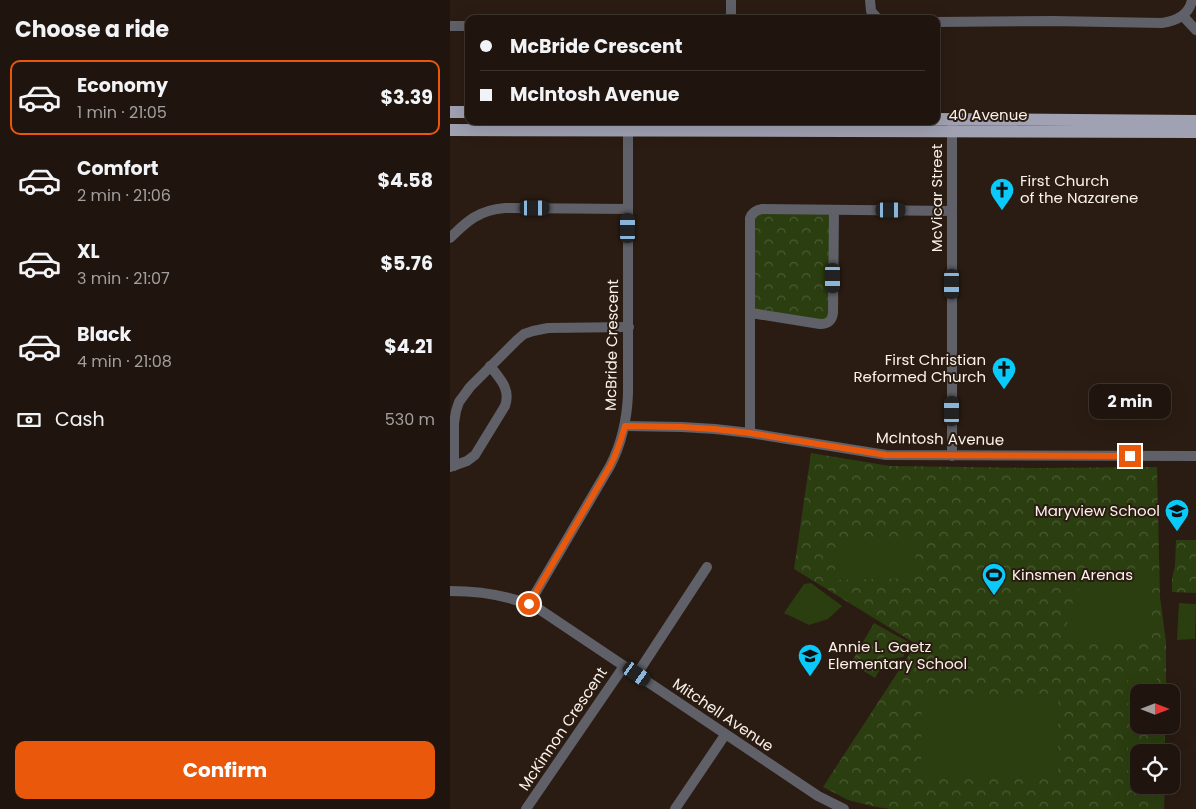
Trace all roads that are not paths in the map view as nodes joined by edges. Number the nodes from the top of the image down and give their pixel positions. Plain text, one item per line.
1 (731, 0) edge
2 (870, 0) edge
3 (1192, 0) edge
4 (731, 15) edge
5 (874, 15) edge
6 (1183, 16) junction
7 (940, 22) edge
8 (450, 26) edge
9 (465, 26) edge
10 (1196, 30) edge
11 (450, 112) edge
12 (465, 112) edge
13 (1196, 121) edge
14 (940, 122) edge
15 (628, 126) edge
16 (952, 126) junction
17 (450, 130) edge
18 (1196, 132) edge
19 (628, 209) junction
20 (834, 210) junction
21 (952, 211) junction
22 (450, 238) edge
23 (751, 313) junction
24 (629, 327) junction
25 (490, 366) junction
26 (625, 426) junction
27 (750, 433) junction
28 (952, 456) junction
29 (1196, 456) edge
30 (452, 467) edge
31 (707, 567) dead end
32 (450, 591) edge
33 (529, 604) junction
34 (624, 666) junction
35 (637, 674) junction
36 (725, 735) junction
37 (526, 809) edge
38 (675, 809) edge
39 (844, 809) edge

1 - 4 street
2 - 5 street
3 - 6 street
6 - 7 street
6 - 10 street
8 - 9 street
11 - 12 main road
13 - 16 main road, 40 Avenue
14 - 16 main road, 40 Avenue
15 - 16 main road, 40 Avenue
15 - 17 main road, 40 Avenue
15 - 19 street, McBride Crescent
16 - 18 main road, 40 Avenue
16 - 21 street, McVicar Street
19 - 22 street
19 - 24 street, McBride Crescent
20 - 21 street
20 - 23 street
20 - 23 street
21 - 28 street, McVicar Street
23 - 27 street
24 - 25 street
24 - 26 street, McBride Crescent
25 - 30 street
25 - 30 street
26 - 27 street, McIntosh Avenue
26 - 33 street, McBride Crescent
27 - 28 street, McIntosh Avenue
28 - 29 street, McIntosh Avenue
31 - 35 street
32 - 33 street, Mitchell Avenue
33 - 34 street, Mitchell Avenue
34 - 35 street, Mitchell Avenue
34 - 37 street, McKinnon Crescent
35 - 36 street, Mitchell Avenue
36 - 38 street
36 - 39 street, Mitchell Avenue

